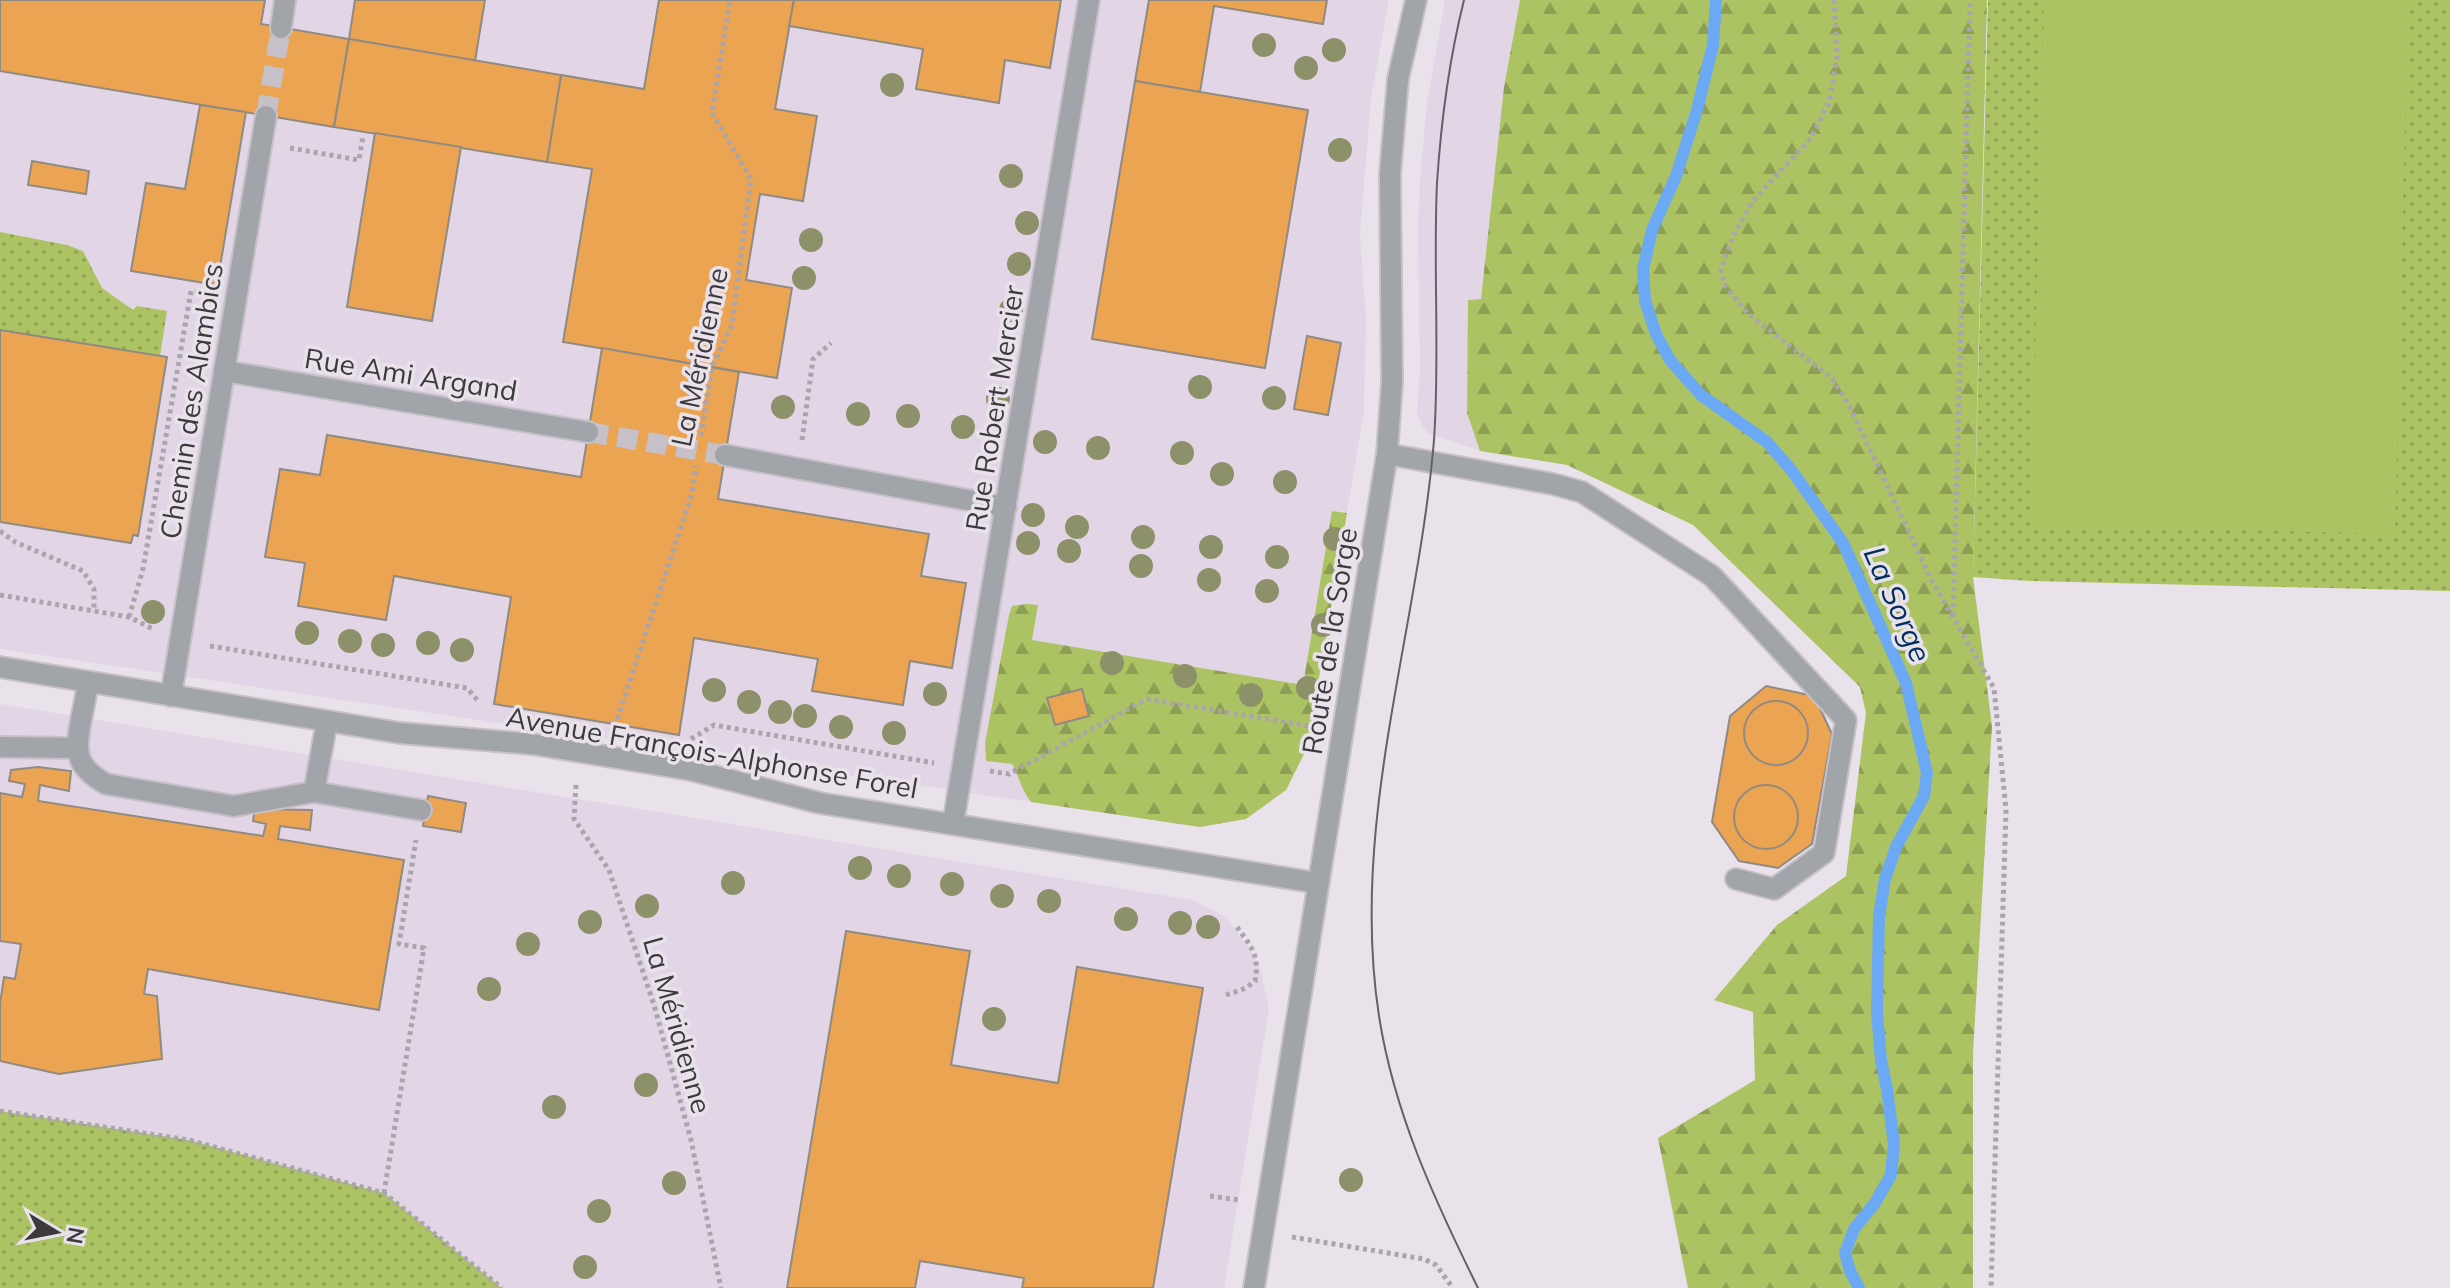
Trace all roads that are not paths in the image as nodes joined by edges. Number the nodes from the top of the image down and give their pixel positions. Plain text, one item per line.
1 (285, 0) edge
2 (1089, 0) edge
3 (1416, 0) edge
4 (281, 28) tunnel mouth
5 (266, 116) tunnel mouth
6 (224, 371) junction
7 (588, 432) tunnel mouth
8 (1387, 454) junction
9 (725, 455) tunnel mouth
10 (1006, 507) junction
11 (0, 667) edge
12 (88, 682) junction
13 (171, 696) junction
14 (327, 721) junction
15 (0, 747) edge
16 (76, 748) junction
17 (314, 792) junction
18 (421, 810) dead end
19 (953, 824) junction
20 (1736, 879) dead end
21 (1318, 883) junction
22 (1254, 1288) edge

1 - 4 street
2 - 10 street, Rue Robert Mercier
3 - 8 street, Route de la Sorge
5 - 6 street, Chemin des Alambics
6 - 7 street, Rue Ami Argand
6 - 13 street, Chemin des Alambics
8 - 20 street
8 - 21 street, Route de la Sorge
9 - 10 street
10 - 19 street, Rue Robert Mercier
11 - 12 street, Avenue François-Alphonse Forel
12 - 13 street, Avenue François-Alphonse Forel
12 - 16 street
13 - 14 street, Avenue François-Alphonse Forel
14 - 17 street
14 - 19 street, Avenue François-Alphonse Forel
15 - 16 street
16 - 17 street
17 - 18 street
19 - 21 street, Avenue François-Alphonse Forel
21 - 22 street, Route de la Sorge

